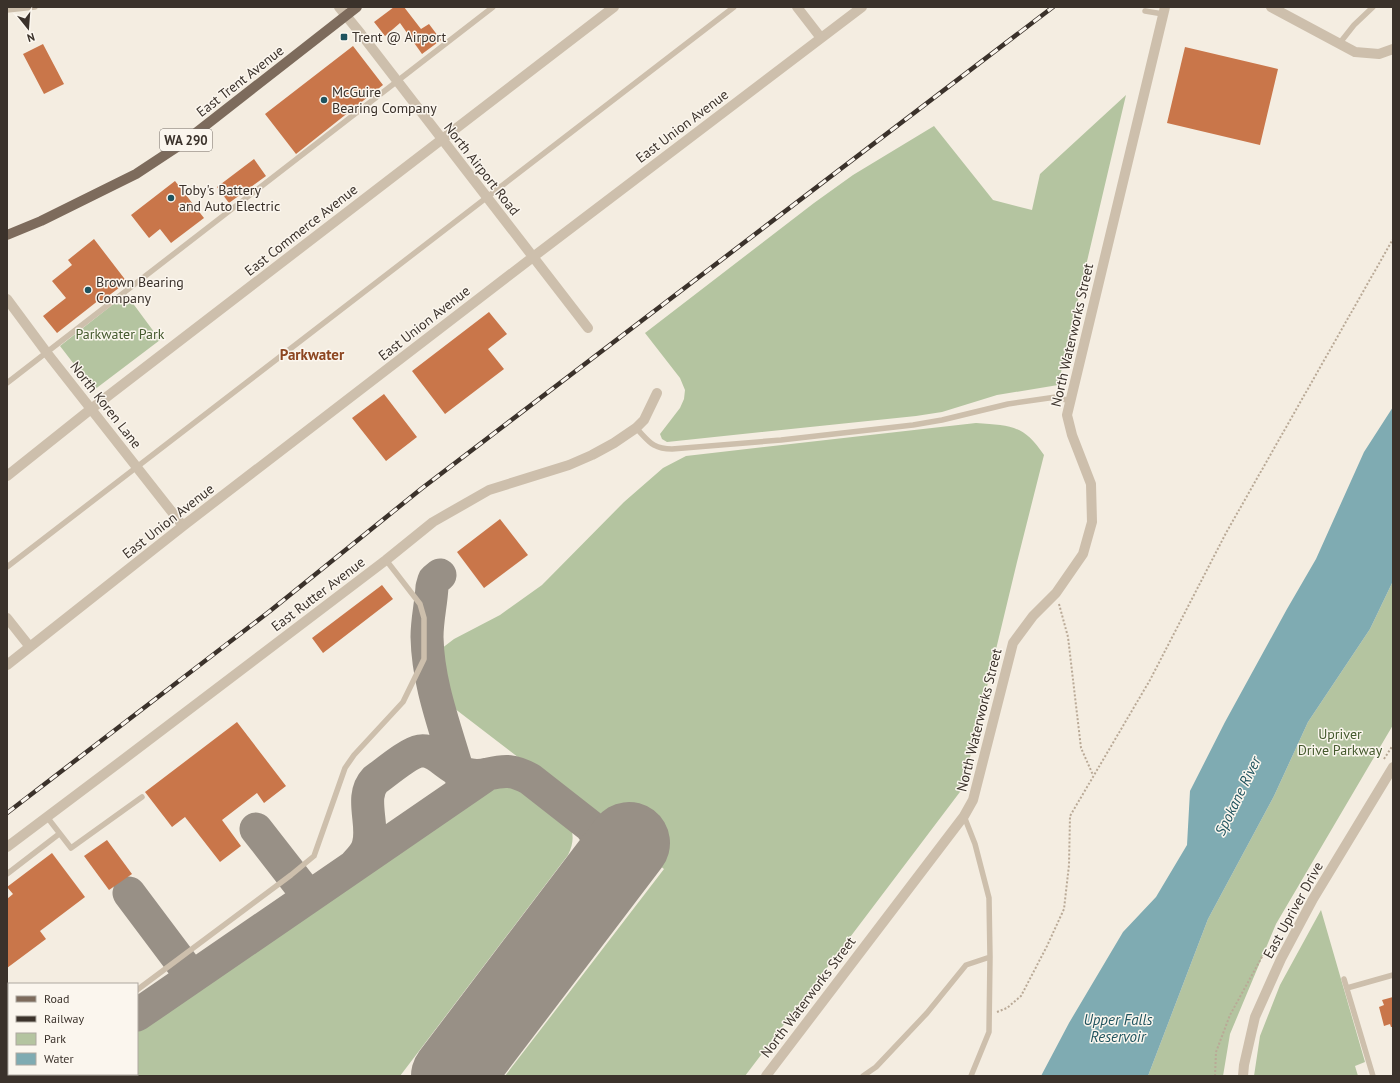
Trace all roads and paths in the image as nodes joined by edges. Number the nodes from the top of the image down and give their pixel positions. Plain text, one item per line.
1 (34, 7) edge
2 (339, 7) edge
3 (357, 7) edge
4 (493, 7) edge
5 (614, 7) edge
6 (734, 7) edge
7 (797, 7) edge
8 (862, 7) edge
9 (1271, 7) edge
10 (1373, 7) edge
11 (7, 10) edge
12 (1164, 10) edge
13 (1145, 11) dead end
14 (346, 16) junction
15 (821, 38) junction
16 (1339, 44) junction
17 (1393, 49) edge
18 (397, 81) junction
19 (442, 140) junction
20 (486, 197) junction
21 (7, 235) edge
22 (1393, 239) edge
23 (533, 257) junction
24 (7, 299) edge
25 (588, 328) dead end
26 (47, 353) junction
27 (7, 383) edge
28 (657, 393) dead end
29 (1070, 401) junction
30 (91, 409) junction
31 (636, 428) junction
32 (137, 467) junction
33 (7, 476) edge
34 (183, 526) junction
35 (386, 560) junction
36 (7, 567) edge
37 (1056, 593) junction
38 (7, 618) edge
39 (30, 647) junction
40 (7, 665) edge
41 (1393, 767) edge
42 (1094, 775) junction
43 (142, 797) dead end
44 (964, 816) junction
45 (47, 817) junction
46 (60, 834) junction
47 (7, 847) edge
48 (7, 874) edge
49 (990, 957) junction
50 (1393, 975) edge
51 (1344, 979) dead end
52 (1347, 988) junction
53 (138, 989) edge
54 (989, 1016) junction
55 (766, 1076) edge
56 (863, 1076) edge
57 (971, 1076) edge
58 (1242, 1076) edge
59 (1373, 1076) edge

1 - 11 lane
2 - 14 street, North Airport Road
3 - 14 main road, East Trent Avenue / WA 290
4 - 18 lane
5 - 19 street, East Commerce Avenue
6 - 20 lane
7 - 15 street
8 - 15 street, East Union Avenue
9 - 16 street
10 - 16 lane
12 - 13 lane
12 - 29 street, North Waterworks Street
14 - 18 street, North Airport Road
14 - 21 main road, East Trent Avenue / WA 290
15 - 23 street, East Union Avenue
16 - 17 street
18 - 19 street, North Airport Road
18 - 26 lane
19 - 20 street, North Airport Road
19 - 30 street, East Commerce Avenue
20 - 23 street, North Airport Road
20 - 32 lane
22 - 42 path
23 - 25 street, North Airport Road
23 - 34 street, East Union Avenue
24 - 26 street, North Koren Lane
26 - 27 lane
26 - 30 street, North Koren Lane
28 - 31 street, East Rutter Avenue
29 - 31 lane
29 - 37 street, North Waterworks Street
30 - 32 street, North Koren Lane
30 - 33 street, East Commerce Avenue
31 - 35 street, East Rutter Avenue
32 - 34 street, North Koren Lane
32 - 36 lane
34 - 39 street, East Union Avenue
35 - 45 street, East Rutter Avenue
35 - 53 lane
37 - 42 path
37 - 44 street, North Waterworks Street
38 - 39 street
39 - 40 street, East Union Avenue
41 - 58 street, East Upriver Drive
42 - 54 path
43 - 46 lane
44 - 49 lane
44 - 55 street, North Waterworks Street
45 - 46 lane
45 - 47 street, East Rutter Avenue
46 - 48 lane
49 - 54 lane
49 - 56 lane
50 - 52 lane
51 - 52 lane
52 - 59 lane
54 - 57 lane

